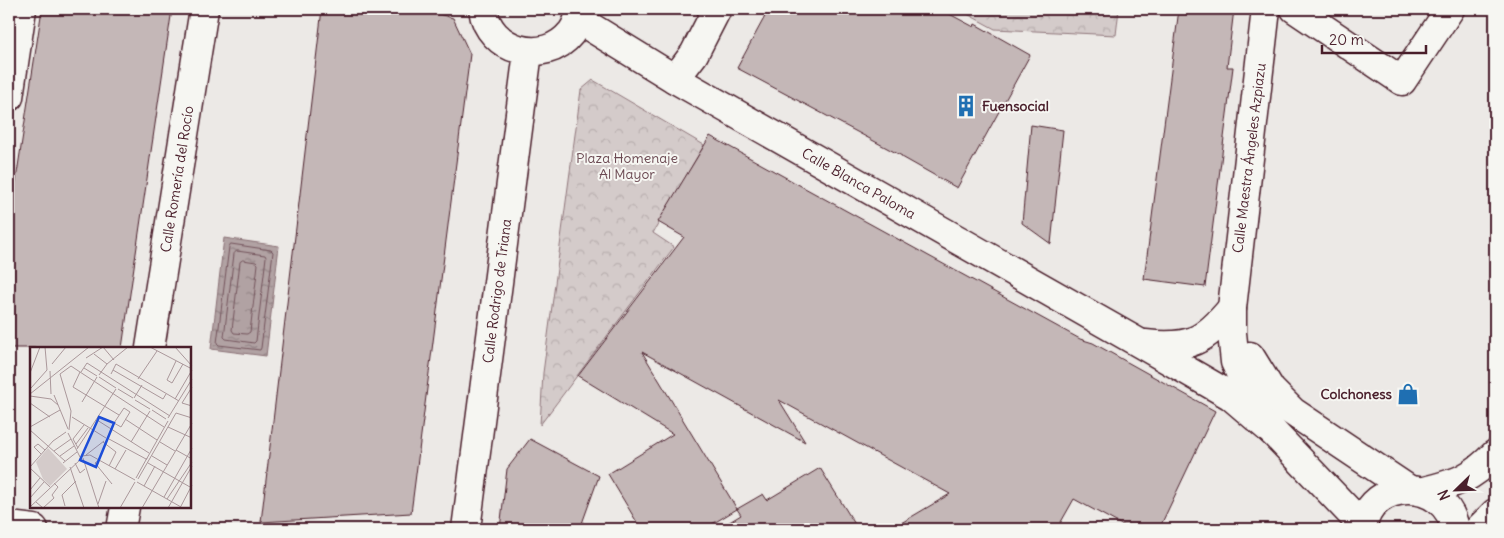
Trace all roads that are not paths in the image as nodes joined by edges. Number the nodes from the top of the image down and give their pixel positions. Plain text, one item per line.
1 (22, 9) edge
2 (204, 9) edge
3 (483, 9) edge
4 (717, 9) edge
5 (1266, 9) edge
6 (1295, 9) edge
7 (1450, 9) edge
8 (580, 14) edge
9 (528, 52) junction
10 (675, 79) junction
11 (9, 97) edge
12 (1232, 308) junction
13 (1141, 344) junction
14 (150, 347) edge
15 (1273, 432) junction
16 (1495, 454) edge
17 (1416, 490) junction
18 (125, 508) edge
19 (1495, 513) edge
20 (9, 526) edge
21 (1363, 527) edge
22 (1463, 528) edge
23 (34, 529) edge
24 (121, 529) edge
25 (466, 529) edge

1 - 11 street
2 - 14 street, Calle Romería del Rocío
3 - 9 street
4 - 10 street
5 - 12 street, Calle Maestra Ángeles Azpiazu
6 - 7 street
8 - 9 street
8 - 10 street, Calle Blanca Paloma
9 - 25 street, Calle Rodrigo de Triana
10 - 13 street, Calle Blanca Paloma
12 - 13 street
12 - 15 street, Calle Maestra Ángeles Azpiazu
12 - 17 street, Calle Maestra Ángeles Azpiazu
13 - 15 street, Calle Blanca Paloma
15 - 21 street, Calle Maestra Ángeles Azpiazu
16 - 17 street
17 - 21 street
17 - 22 street, Calle Maestra Ángeles Azpiazu
18 - 24 street
19 - 22 street
20 - 23 street

